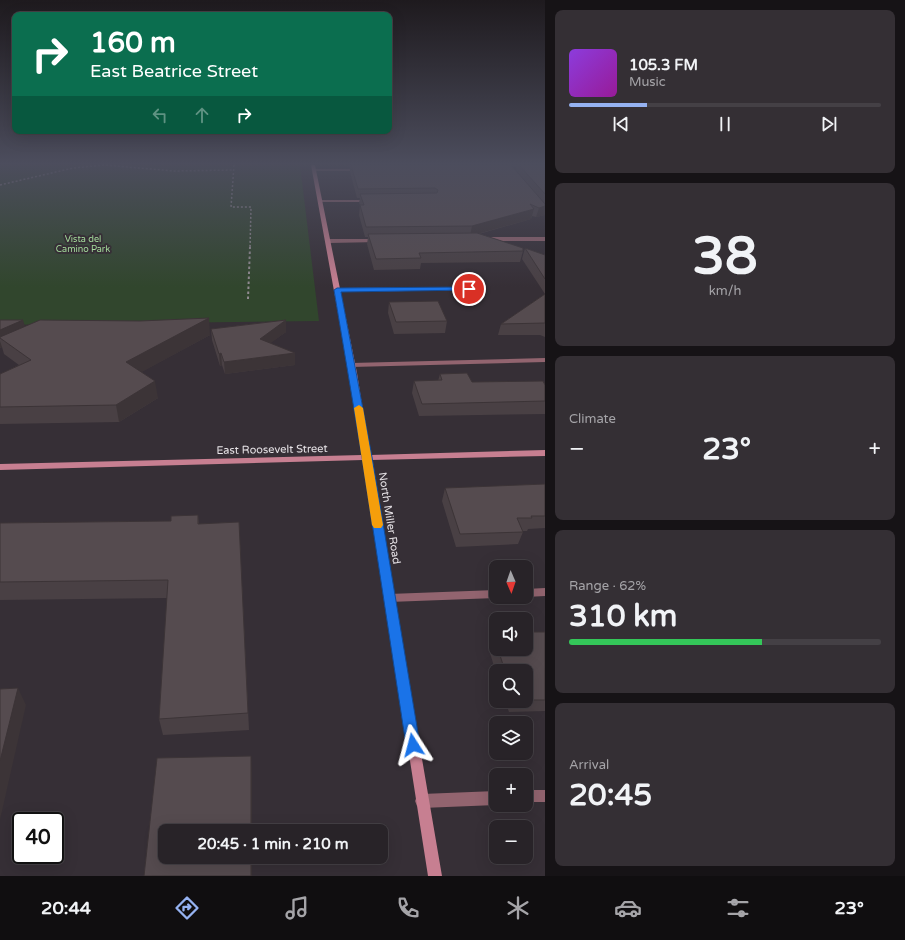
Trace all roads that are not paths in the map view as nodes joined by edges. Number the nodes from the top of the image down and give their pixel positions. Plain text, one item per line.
1 (322, 206) edge
2 (545, 239) edge
3 (482, 240) edge
4 (328, 241) junction
5 (386, 241) edge
6 (483, 289) dead end
7 (337, 290) junction
8 (545, 360) edge
9 (351, 365) junction
10 (545, 453) edge
11 (367, 457) junction
12 (0, 467) edge
13 (545, 592) edge
14 (533, 593) edge
15 (489, 594) edge
16 (389, 598) junction
17 (533, 796) edge
18 (545, 796) edge
19 (489, 798) edge
20 (422, 801) junction
21 (435, 876) edge

1 - 4 street, North Miller Road
2 - 3 street
4 - 5 street
4 - 7 street, North Miller Road
6 - 7 street
7 - 9 street, North Miller Road
8 - 9 street
9 - 11 street, North Miller Road
10 - 11 street, East Roosevelt Street
11 - 12 street, East Roosevelt Street
11 - 16 street, North Miller Road
13 - 14 street
15 - 16 street
16 - 20 street, North Miller Road
17 - 18 street
19 - 20 street
20 - 21 street, North Miller Road

